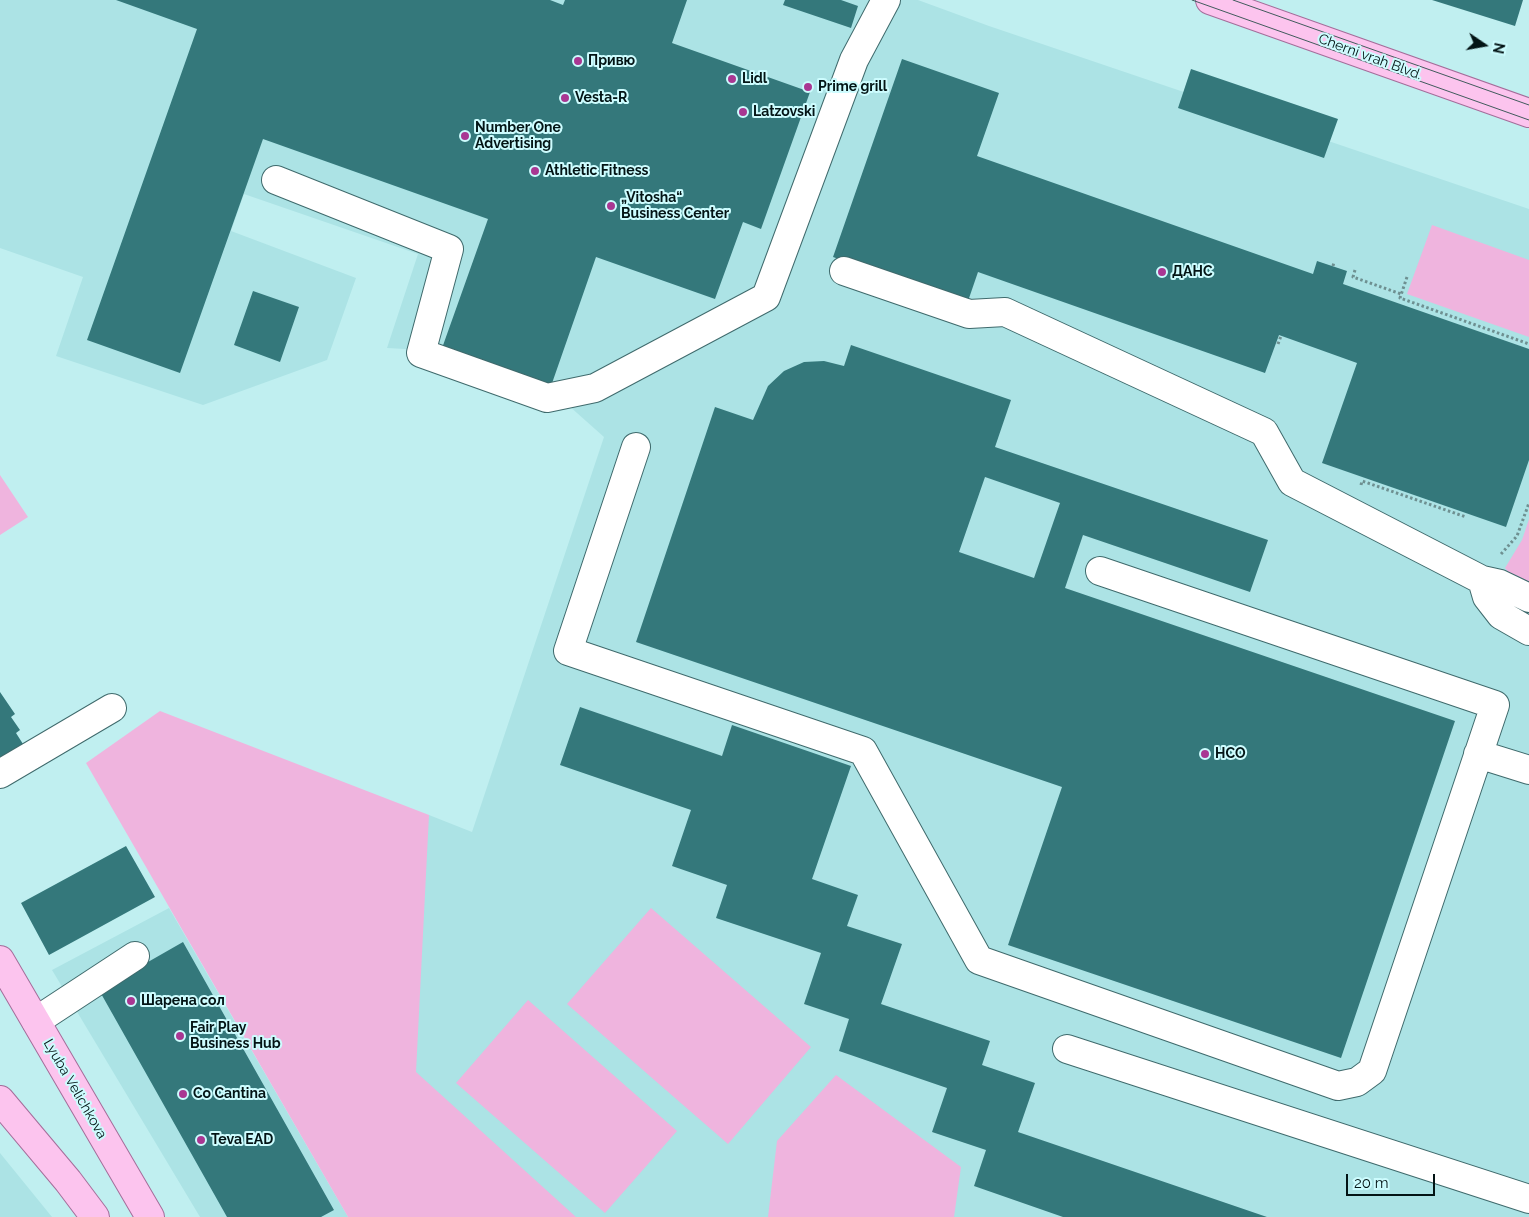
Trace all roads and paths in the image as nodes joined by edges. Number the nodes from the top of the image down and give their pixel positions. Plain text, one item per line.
1 (886, 0) edge
2 (1210, 0) edge
3 (1529, 113) edge
4 (276, 180) dead end
5 (1355, 270) dead end
6 (844, 271) dead end
7 (1407, 277) dead end
8 (1401, 294) junction
9 (1281, 336) dead end
10 (1278, 344) dead end
11 (1529, 344) edge
12 (636, 446) dead end
13 (1360, 486) dead end
14 (1529, 503) edge
15 (1466, 517) dead end
16 (1100, 571) dead end
17 (1482, 580) junction
18 (1529, 598) edge
19 (1529, 631) edge
20 (112, 708) dead end
21 (1478, 754) junction
22 (1529, 770) edge
23 (0, 774) edge
24 (134, 956) dead end
25 (0, 960) edge
26 (36, 1021) junction
27 (1067, 1049) dead end
28 (0, 1100) edge
29 (1529, 1199) edge
30 (94, 1217) edge
31 (150, 1217) edge

1 - 4 lane
2 - 3 main road, Cherni vrah Blvd.
5 - 8 path
6 - 17 lane
7 - 8 path
8 - 11 path
9 - 10 path
12 - 21 lane
13 - 15 path
14 - 17 path
16 - 21 lane
17 - 18 lane
17 - 19 lane
20 - 23 lane
21 - 22 lane
24 - 26 lane
25 - 26 main road, Lyuba Velichkova
26 - 31 main road, Lyuba Velichkova
27 - 29 lane
28 - 30 main road

